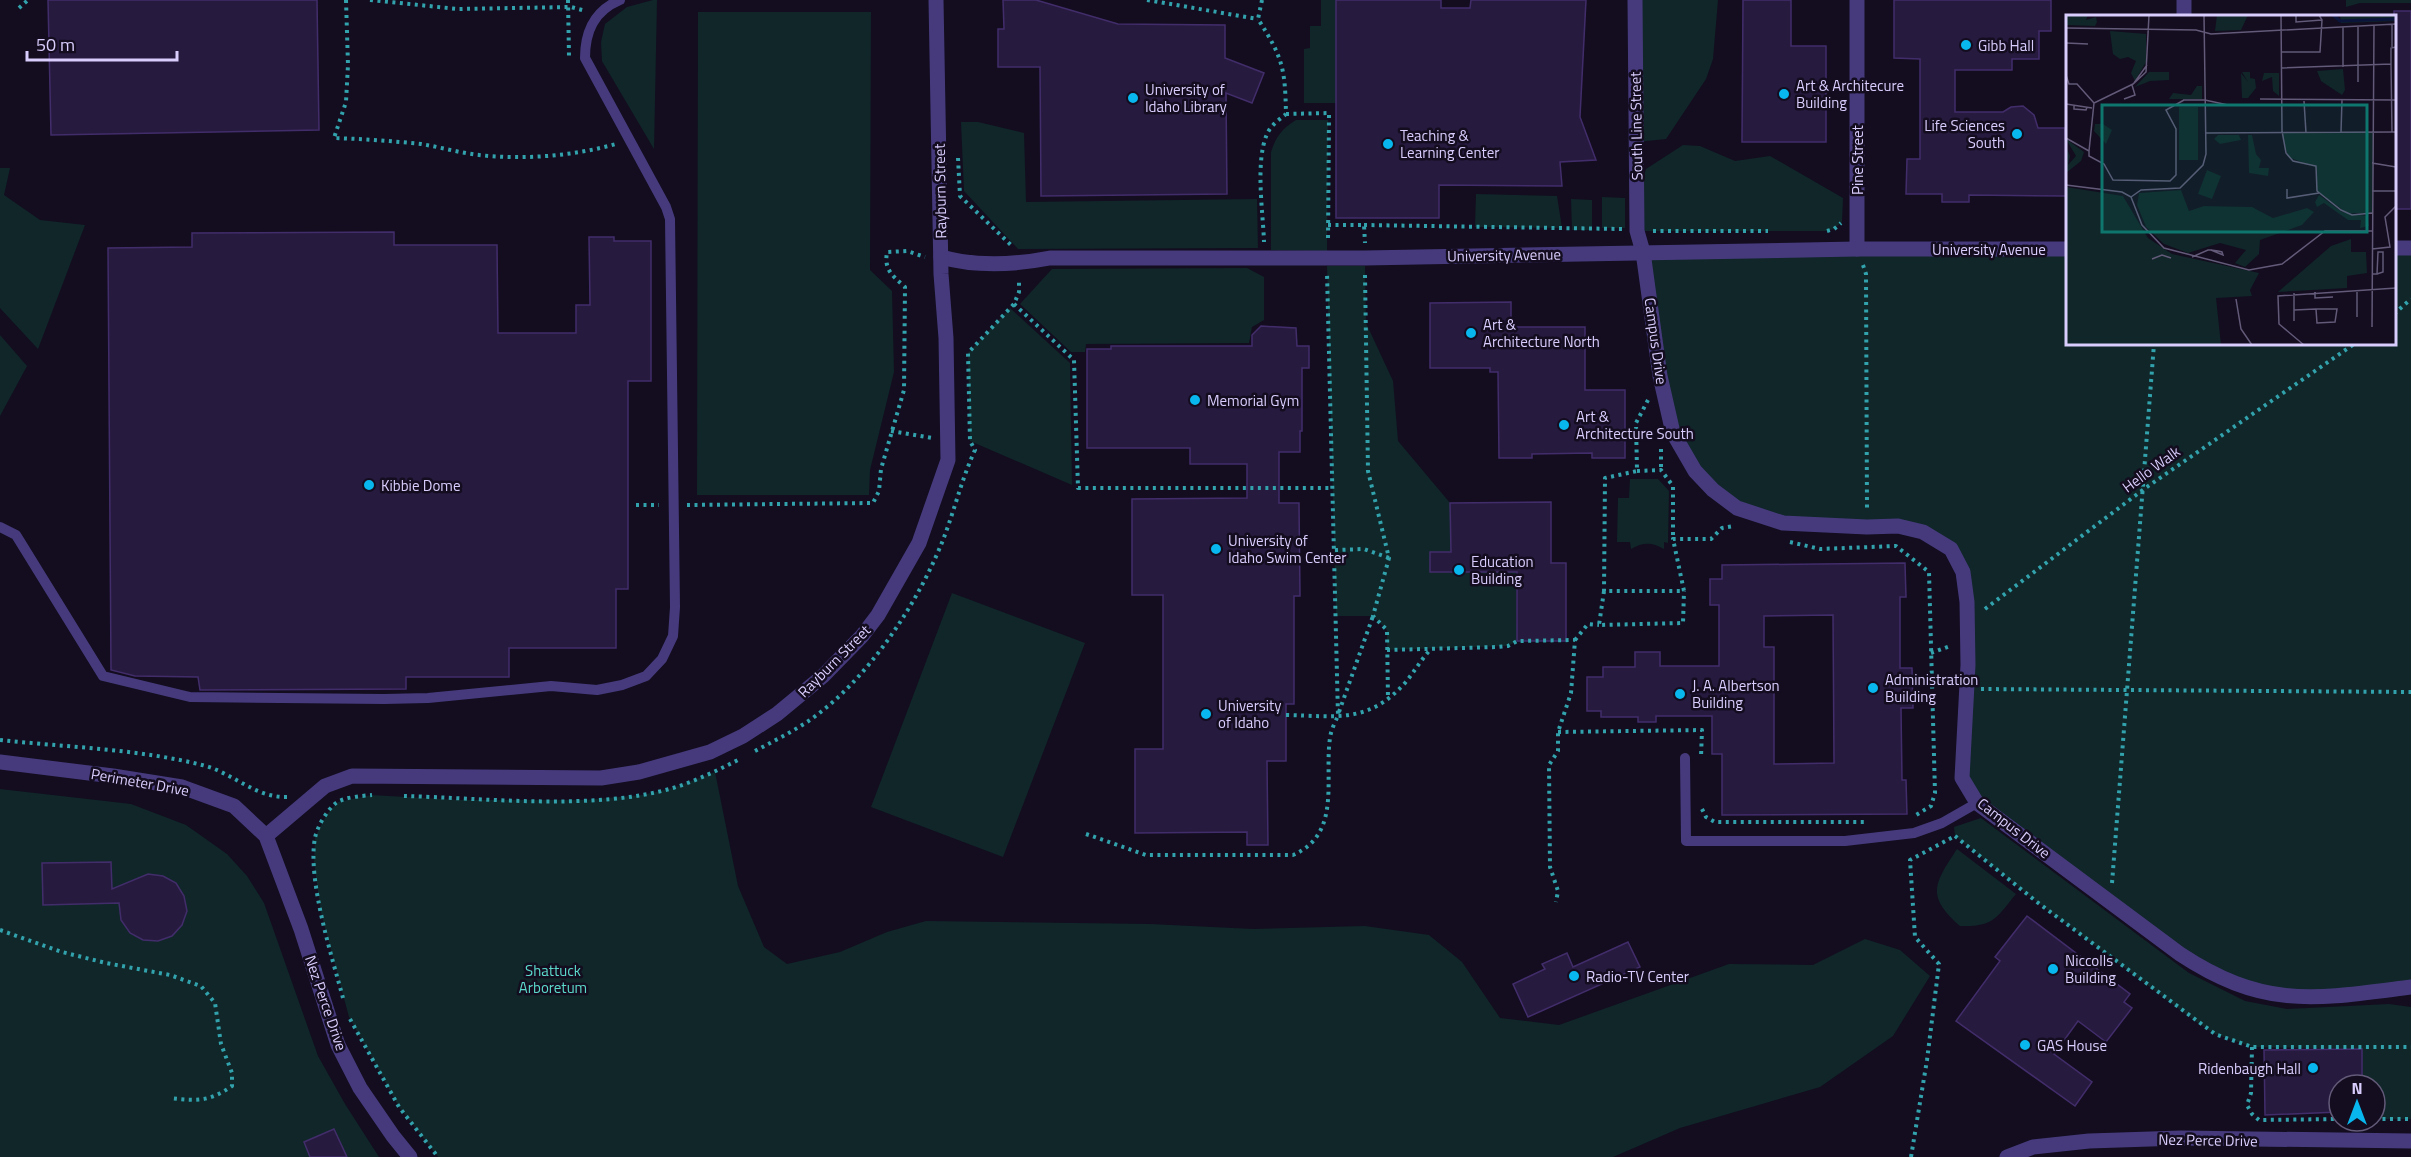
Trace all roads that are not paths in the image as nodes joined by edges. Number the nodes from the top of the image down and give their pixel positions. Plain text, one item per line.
1 (620, 0) edge
2 (936, 0) edge
3 (1635, 0) edge
4 (1857, 0) edge
5 (1857, 249) junction
6 (2066, 249) edge
7 (1643, 252) junction
8 (941, 257) junction
9 (0, 527) edge
10 (1685, 758) dead end
11 (0, 762) edge
12 (1977, 803) junction
13 (266, 836) junction
14 (2411, 987) edge
15 (2411, 1141) edge
16 (410, 1157) edge
17 (2007, 1157) edge

1 - 9 lane
2 - 8 street, Rayburn Street
3 - 7 street, South Line Street
4 - 5 street, Pine Street
5 - 6 street, University Avenue
5 - 7 street, University Avenue
7 - 8 street, University Avenue
7 - 12 street, Campus Drive
8 - 13 street, Rayburn Street
10 - 12 lane
11 - 13 street, Perimeter Drive
12 - 14 street, Campus Drive
13 - 16 street, Nez Perce Drive
15 - 17 street, Nez Perce Drive

